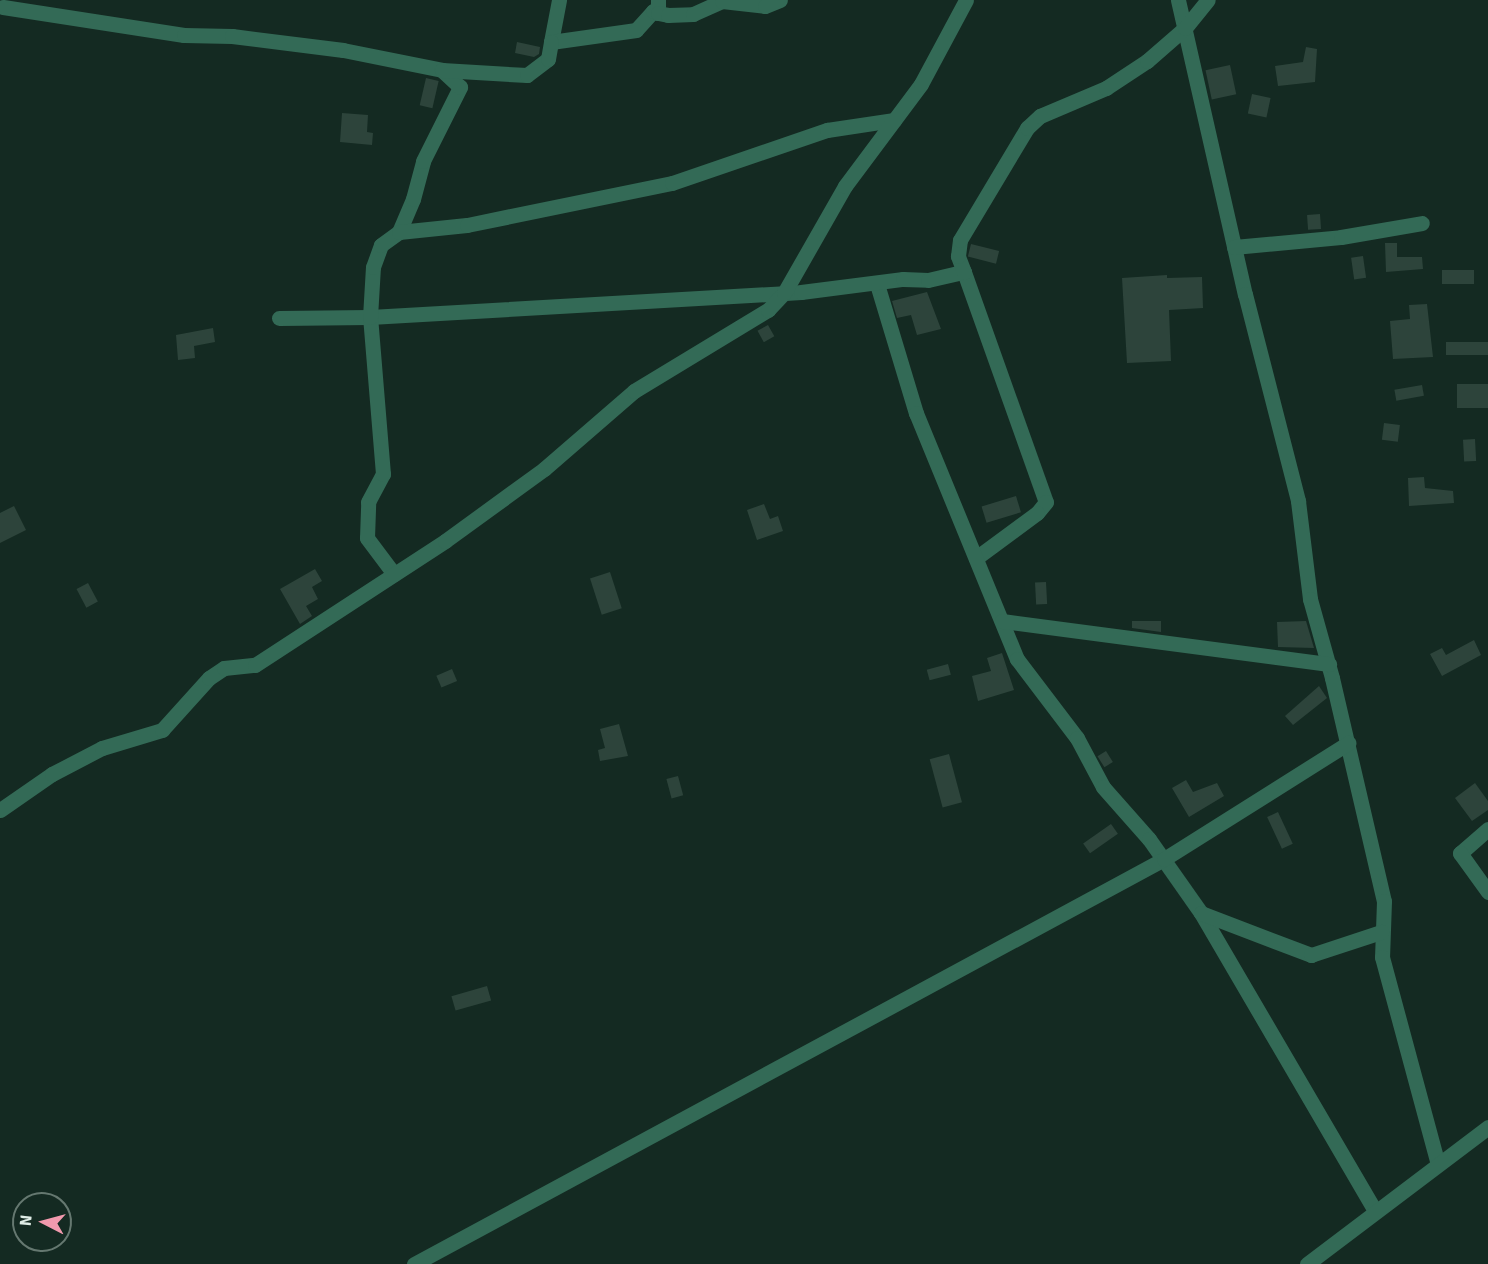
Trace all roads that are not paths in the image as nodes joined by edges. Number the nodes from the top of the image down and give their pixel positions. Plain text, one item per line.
1 (559, 0) edge
2 (780, 0) edge
3 (966, 0) edge
4 (1178, 0) edge
5 (1208, 0) edge
6 (658, 6) edge
7 (3, 8) edge
8 (1185, 28) junction
9 (551, 42) junction
10 (442, 70) junction
11 (894, 120) junction
12 (1422, 223) dead end
13 (399, 232) junction
14 (1234, 247) junction
15 (964, 272) junction
16 (877, 284) junction
17 (784, 293) junction
18 (370, 317) junction
19 (279, 318) dead end
20 (976, 558) junction
21 (394, 574) junction
22 (1002, 621) junction
23 (1329, 664) junction
24 (1348, 743) junction
25 (0, 810) edge
26 (1488, 829) edge
27 (1164, 859) junction
28 (1488, 892) edge
29 (1201, 913) junction
30 (1381, 932) junction
31 (1488, 1127) edge
32 (1438, 1164) junction
33 (1375, 1211) junction
34 (414, 1264) edge
35 (1307, 1264) edge

1 - 9 street
2 - 6 street
3 - 11 street
4 - 8 street
5 - 8 street
6 - 9 street
7 - 10 street
8 - 14 street
8 - 15 street
9 - 10 street
10 - 13 street
11 - 13 street
11 - 17 street
12 - 14 street
13 - 18 street
14 - 23 street
15 - 16 street
15 - 20 street
16 - 17 street
16 - 20 street
17 - 18 street
17 - 21 street
18 - 19 street
18 - 21 street
20 - 22 street
21 - 25 street
22 - 23 street
22 - 27 street
23 - 24 street
24 - 27 street
24 - 30 street
26 - 28 street
27 - 29 street
27 - 34 street
29 - 30 street
29 - 33 street
30 - 32 street
31 - 32 street
32 - 33 street
33 - 35 street

